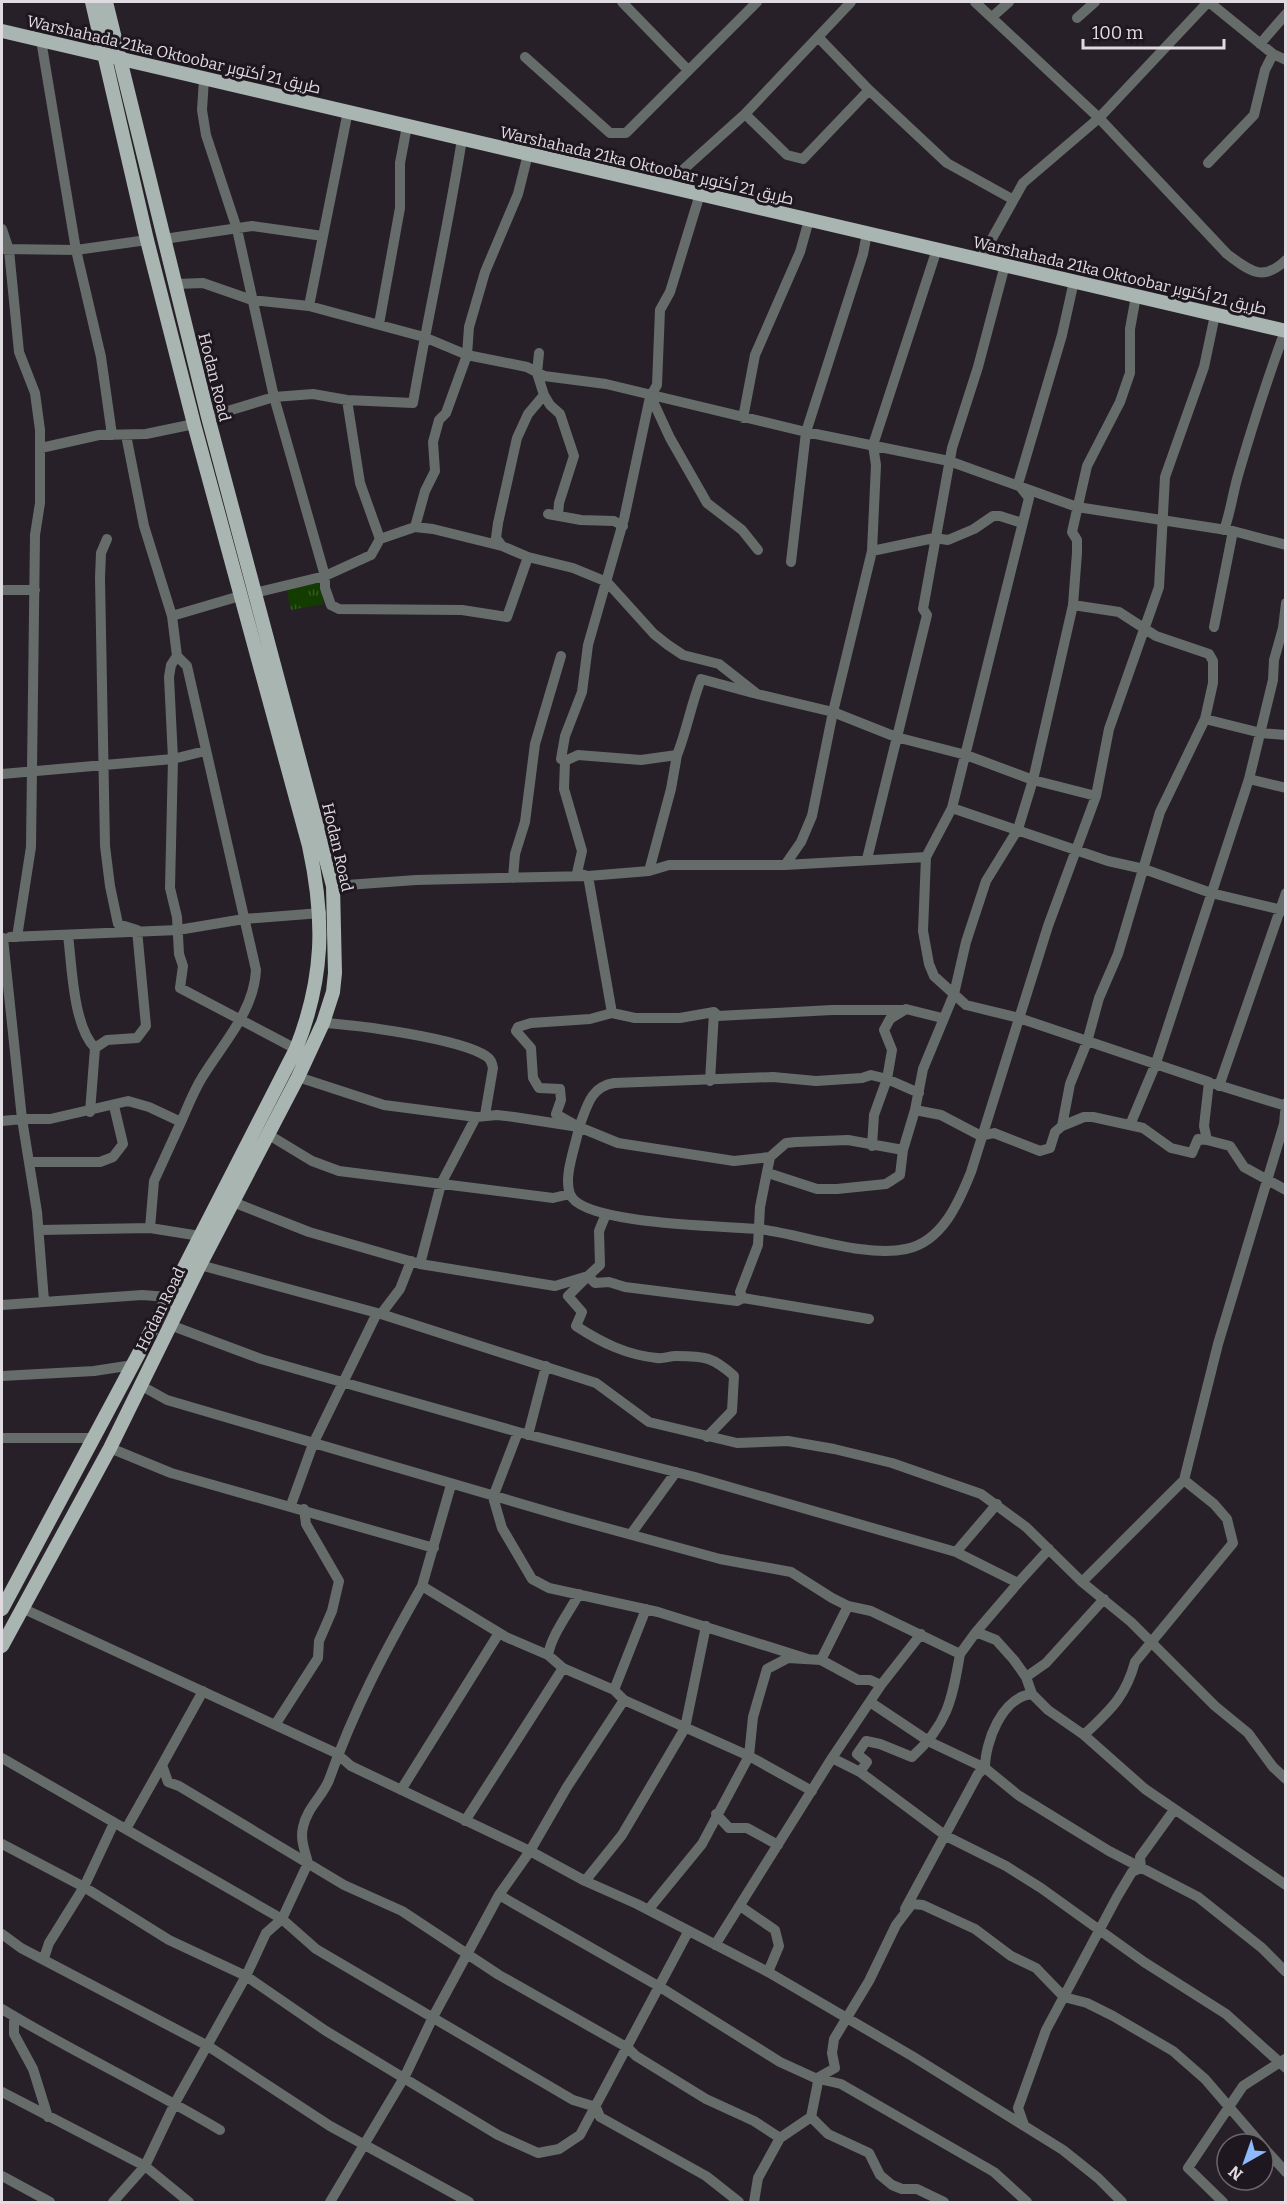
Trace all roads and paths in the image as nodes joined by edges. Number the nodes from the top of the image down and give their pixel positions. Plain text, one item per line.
1 (92, 2) edge
2 (106, 2) edge
3 (622, 2) edge
4 (757, 2) edge
5 (851, 2) edge
6 (975, 2) edge
7 (1009, 2) edge
8 (1095, 2) edge
9 (1208, 2) edge
10 (1286, 14) edge
11 (992, 17) junction
12 (1077, 18) dead end
13 (2, 31) edge
14 (819, 38) junction
15 (40, 40) junction
16 (1260, 44) junction
17 (1273, 54) junction
18 (525, 57) dead end
19 (112, 58) junction
20 (1286, 60) edge
21 (687, 69) junction
22 (204, 79) junction
23 (869, 90) junction
24 (348, 111) junction
25 (745, 114) junction
26 (1098, 118) junction
27 (407, 126) junction
28 (462, 139) junction
29 (528, 154) junction
30 (1208, 163) dead end
31 (665, 186) junction
32 (700, 194) junction
33 (1012, 199) junction
34 (809, 220) junction
35 (2, 229) edge
36 (237, 229) junction
37 (867, 233) junction
38 (323, 236) junction
39 (164, 239) junction
40 (147, 240) junction
41 (5, 249) edge
42 (937, 249) junction
43 (76, 250) junction
44 (980, 260) junction
45 (1286, 260) edge
46 (1005, 265) junction
47 (1074, 282) junction
48 (176, 284) junction
49 (1136, 296) junction
50 (252, 300) junction
51 (309, 306) junction
52 (1215, 315) junction
53 (379, 324) junction
54 (1286, 331) edge
55 (424, 337) junction
56 (539, 353) dead end
57 (467, 355) junction
58 (537, 373) junction
59 (544, 395) junction
60 (274, 397) junction
61 (650, 397) junction
62 (347, 400) junction
63 (208, 417) junction
64 (743, 418) junction
65 (194, 424) junction
66 (806, 432) junction
67 (112, 435) junction
68 (126, 435) junction
69 (873, 445) junction
70 (41, 448) junction
71 (949, 461) junction
72 (1018, 484) junction
73 (1077, 507) junction
74 (1163, 521) junction
75 (1022, 523) junction
76 (623, 526) junction
77 (415, 527) junction
78 (1228, 531) junction
79 (934, 538) junction
80 (108, 539) dead end
81 (380, 539) junction
82 (1286, 545) edge
83 (502, 546) junction
84 (758, 550) dead end
85 (872, 551) junction
86 (528, 557) junction
87 (791, 562) dead end
88 (326, 576) junction
89 (607, 582) junction
90 (2, 590) edge
91 (35, 590) junction
92 (255, 593) junction
93 (240, 596) junction
94 (1286, 603) edge
95 (1073, 605) junction
96 (172, 616) junction
97 (1214, 627) dead end
98 (1144, 628) junction
99 (1284, 628) edge
100 (177, 656) junction
101 (561, 656) dead end
102 (1273, 680) junction
103 (1286, 682) edge
104 (762, 696) junction
105 (833, 712) junction
106 (1205, 719) junction
107 (1261, 733) junction
108 (1286, 735) edge
109 (896, 737) junction
110 (205, 751) junction
111 (677, 755) junction
112 (966, 755) junction
113 (173, 759) junction
114 (565, 761) junction
115 (104, 763) junction
116 (31, 773) junction
117 (2, 774) edge
118 (1249, 779) junction
119 (1033, 780) junction
120 (1286, 788) edge
121 (1096, 796) junction
122 (952, 808) junction
123 (1018, 829) junction
124 (1076, 848) junction
125 (926, 857) junction
126 (867, 859) junction
127 (785, 865) junction
128 (1144, 869) junction
129 (650, 871) junction
130 (588, 876) junction
131 (513, 878) junction
132 (333, 886) junction
133 (1286, 892) edge
134 (1211, 893) junction
135 (1282, 910) edge
136 (321, 913) junction
137 (244, 919) junction
138 (137, 930) junction
139 (178, 930) junction
140 (68, 935) junction
141 (17, 937) junction
142 (2, 938) edge
143 (954, 994) junction
144 (902, 1010) junction
145 (612, 1012) junction
146 (714, 1012) junction
147 (942, 1018) junction
148 (1019, 1018) junction
149 (240, 1022) junction
150 (323, 1023) junction
151 (1087, 1042) junction
152 (95, 1048) junction
153 (296, 1049) junction
154 (1156, 1063) junction
155 (298, 1077) junction
156 (887, 1079) junction
157 (710, 1081) junction
158 (1214, 1084) junction
159 (919, 1093) junction
160 (1285, 1105) edge
161 (114, 1106) junction
162 (915, 1110) junction
163 (90, 1112) junction
164 (481, 1116) junction
165 (22, 1119) junction
166 (2, 1121) edge
167 (181, 1122) junction
168 (1130, 1125) junction
169 (1062, 1126) junction
170 (579, 1127) junction
171 (269, 1136) junction
172 (981, 1136) junction
173 (1206, 1140) junction
174 (872, 1146) junction
175 (903, 1150) junction
176 (770, 1157) junction
177 (29, 1162) junction
178 (768, 1173) junction
179 (1266, 1179) junction
180 (441, 1184) junction
181 (1286, 1190) edge
182 (570, 1194) junction
183 (233, 1202) junction
184 (606, 1214) junction
185 (150, 1228) junction
186 (39, 1230) junction
187 (759, 1230) junction
188 (200, 1236) junction
189 (416, 1262) junction
190 (200, 1264) junction
191 (588, 1276) junction
192 (169, 1297) junction
193 (743, 1298) junction
194 (44, 1301) junction
195 (2, 1305) edge
196 (379, 1313) junction
197 (869, 1319) dead end
198 (170, 1325) junction
199 (133, 1365) junction
200 (546, 1366) junction
201 (2, 1376) edge
202 (345, 1382) junction
203 (140, 1385) junction
204 (523, 1434) junction
205 (707, 1437) junction
206 (2, 1438) edge
207 (93, 1438) junction
208 (313, 1444) junction
209 (110, 1448) junction
210 (676, 1472) junction
211 (1184, 1480) junction
212 (451, 1485) junction
213 (493, 1497) junction
214 (998, 1504) junction
215 (291, 1505) junction
216 (304, 1509) junction
217 (631, 1533) junction
218 (434, 1548) junction
219 (1049, 1549) junction
220 (956, 1552) junction
221 (1082, 1582) junction
222 (1018, 1583) junction
223 (422, 1586) junction
224 (579, 1594) junction
225 (1104, 1599) junction
226 (3, 1601) edge
227 (848, 1606) junction
228 (646, 1609) junction
229 (20, 1610) junction
230 (706, 1626) junction
231 (976, 1632) junction
232 (499, 1633) junction
233 (921, 1634) junction
234 (1152, 1641) junction
235 (2, 1646) edge
236 (960, 1654) junction
237 (548, 1655) junction
238 (808, 1659) junction
239 (821, 1660) junction
240 (563, 1668) junction
241 (1026, 1677) junction
242 (881, 1685) junction
243 (614, 1690) junction
244 (203, 1691) junction
245 (1032, 1694) junction
246 (624, 1700) junction
247 (870, 1702) junction
248 (275, 1725) junction
249 (685, 1728) junction
250 (1083, 1735) junction
251 (930, 1742) junction
252 (336, 1753) junction
253 (749, 1756) junction
254 (2, 1758) edge
255 (832, 1758) junction
256 (162, 1765) junction
257 (985, 1768) junction
258 (860, 1772) junction
259 (1286, 1779) edge
260 (401, 1790) junction
261 (812, 1791) junction
262 (1174, 1810) junction
263 (716, 1814) junction
264 (465, 1821) junction
265 (114, 1822) junction
266 (126, 1829) junction
267 (946, 1836) junction
268 (2, 1844) edge
269 (778, 1845) junction
270 (530, 1851) junction
271 (308, 1863) junction
272 (1141, 1868) junction
273 (585, 1881) junction
274 (1286, 1885) edge
275 (84, 1887) junction
276 (499, 1895) junction
277 (740, 1906) junction
278 (648, 1910) junction
279 (904, 1912) junction
280 (282, 1919) junction
281 (1100, 1930) junction
282 (688, 1932) junction
283 (2, 1934) edge
284 (715, 1945) junction
285 (468, 1955) junction
286 (44, 1958) junction
287 (768, 1972) junction
288 (1286, 1972) edge
289 (246, 1976) junction
290 (660, 1987) junction
291 (1064, 1997) junction
292 (2, 2009) edge
293 (14, 2016) junction
294 (433, 2017) junction
295 (846, 2018) junction
296 (208, 2046) junction
297 (628, 2048) junction
298 (1284, 2063) edge
299 (405, 2076) junction
300 (819, 2077) junction
301 (2, 2092) edge
302 (175, 2103) junction
303 (596, 2107) junction
304 (1228, 2107) junction
305 (48, 2117) junction
306 (811, 2117) junction
307 (1024, 2125) junction
308 (220, 2130) dead end
309 (1250, 2132) edge
310 (780, 2138) junction
311 (365, 2145) junction
312 (1275, 2160) edge
313 (145, 2166) junction
314 (1286, 2172) edge
315 (2, 2176) edge
316 (50, 2202) edge
317 (112, 2202) edge
318 (189, 2202) edge
319 (330, 2202) edge
320 (469, 2202) edge
321 (739, 2202) edge
322 (754, 2202) edge
323 (944, 2202) edge
324 (1027, 2202) edge
325 (1122, 2202) edge
326 (1223, 2202) edge

1 - 19 main road, Hodan Road
2 - 19 main road, Hodan Road
3 - 21 street
4 - 21 street
5 - 14 street
6 - 11 street
7 - 11 street
8 - 12 street
9 - 16 street
9 - 26 street
10 - 16 street
11 - 26 street
13 - 15 main road, Warshahada 21ka Oktoobar طريق 21 أكتوبر
14 - 23 street
14 - 25 street
15 - 19 main road, Warshahada 21ka Oktoobar طريق 21 أكتوبر
15 - 43 street
16 - 17 street
17 - 20 street
17 - 30 street
18 - 21 street
19 - 22 main road, Warshahada 21ka Oktoobar طريق 21 أكتوبر
19 - 39 main road, Hodan Road
19 - 40 main road, Hodan Road
22 - 24 main road, Warshahada 21ka Oktoobar طريق 21 أكتوبر
22 - 36 street
23 - 25 street
23 - 33 street
24 - 27 main road, Warshahada 21ka Oktoobar طريق 21 أكتوبر
24 - 38 street
25 - 31 street
26 - 33 street
26 - 45 street
27 - 28 main road, Warshahada 21ka Oktoobar طريق 21 أكتوبر
27 - 53 street
28 - 29 main road, Warshahada 21ka Oktoobar طريق 21 أكتوبر
28 - 55 street
29 - 31 main road, Warshahada 21ka Oktoobar طريق 21 أكتوبر
29 - 57 street
31 - 32 main road, Warshahada 21ka Oktoobar طريق 21 أكتوبر
32 - 34 main road, Warshahada 21ka Oktoobar طريق 21 أكتوبر
32 - 61 street
33 - 44 street
34 - 37 main road, Warshahada 21ka Oktoobar طريق 21 أكتوبر
34 - 64 street
35 - 41 street
36 - 38 street
36 - 39 street
36 - 50 street
37 - 42 main road, Warshahada 21ka Oktoobar طريق 21 أكتوبر
37 - 66 street
38 - 51 street
39 - 48 main road, Hodan Road
40 - 43 street
40 - 65 main road, Hodan Road
41 - 43 street
41 - 70 street
42 - 44 main road, Warshahada 21ka Oktoobar طريق 21 أكتوبر
42 - 69 street
43 - 67 street
44 - 46 main road, Warshahada 21ka Oktoobar طريق 21 أكتوبر
46 - 47 main road, Warshahada 21ka Oktoobar طريق 21 أكتوبر
46 - 71 street
47 - 49 main road, Warshahada 21ka Oktoobar طريق 21 أكتوبر
47 - 72 street
48 - 50 street
48 - 63 main road, Hodan Road
49 - 52 main road, Warshahada 21ka Oktoobar طريق 21 أكتوبر
49 - 73 street
50 - 51 street
50 - 60 street
51 - 53 street
52 - 54 main road, Warshahada 21ka Oktoobar طريق 21 أكتوبر
52 - 74 street
53 - 55 street
54 - 78 street
55 - 57 street
55 - 62 street
56 - 58 street
57 - 58 street
57 - 77 street
58 - 59 street
58 - 61 street
59 - 76 street
59 - 83 street
60 - 62 street
60 - 63 street
60 - 88 street
61 - 64 street
61 - 76 street
61 - 84 street
62 - 81 street
63 - 92 main road, Hodan Road
64 - 66 street
65 - 68 street
65 - 93 main road, Hodan Road
66 - 69 street
66 - 87 street
67 - 68 street
67 - 70 street
68 - 96 street
69 - 71 street
69 - 85 street
70 - 91 street
71 - 72 street
71 - 79 street
72 - 73 street
72 - 75 street
73 - 74 street
73 - 95 street
74 - 78 street
74 - 98 street
75 - 79 street
75 - 112 street
76 - 89 street
77 - 81 street
77 - 83 street
78 - 82 street
78 - 97 street
79 - 85 street
79 - 109 street
80 - 115 street
81 - 88 street
83 - 86 street
85 - 105 street
86 - 88 street
86 - 89 street
88 - 92 street
89 - 104 street
89 - 114 street
90 - 91 street
91 - 116 street
92 - 132 main road, Hodan Road
93 - 96 street
93 - 136 main road, Hodan Road
94 - 99 street
95 - 98 street
95 - 119 street
96 - 100 street
98 - 106 street
98 - 121 street
99 - 102 street
100 - 110 street
100 - 113 street
101 - 131 street
102 - 103 street
102 - 107 street
104 - 105 street
104 - 111 street
105 - 109 street
105 - 127 street
106 - 107 street
106 - 128 street
107 - 108 street
107 - 118 street
109 - 112 street
109 - 126 street
110 - 113 street
110 - 137 street
111 - 114 street
111 - 129 street
112 - 119 street
112 - 122 street
113 - 115 street
113 - 139 street
114 - 130 street
115 - 116 street
115 - 138 street
116 - 117 street
116 - 141 street
118 - 120 street
118 - 134 street
119 - 121 street
119 - 123 street
121 - 124 street
122 - 123 street
122 - 125 street
123 - 124 street
123 - 143 street
124 - 128 street
124 - 148 street
125 - 126 street
125 - 143 street
126 - 127 street
127 - 129 street
128 - 134 street
128 - 151 street
129 - 130 street
130 - 131 street
130 - 145 street
131 - 132 street
132 - 150 main road, Hodan Road
133 - 135 street
134 - 135 street
134 - 154 street
135 - 158 street
136 - 137 street
136 - 153 main road, Hodan Road
137 - 139 street
137 - 149 street
138 - 139 street
138 - 140 street
138 - 152 street
139 - 149 street
140 - 141 street
140 - 152 street
141 - 142 street
142 - 165 street
143 - 147 street
143 - 148 street
144 - 146 street
144 - 147 street
144 - 156 street
145 - 146 street
145 - 170 street
146 - 157 street
147 - 159 street
148 - 151 street
148 - 172 street
149 - 153 street
149 - 167 street
150 - 155 main road, Hodan Road
150 - 164 street
151 - 154 street
151 - 169 street
152 - 163 street
153 - 188 main road, Hodan Road
154 - 158 street
154 - 168 street
155 - 164 street
155 - 171 main road, Hodan Road
156 - 157 street
156 - 159 street
156 - 174 street
157 - 170 street
158 - 160 street
158 - 173 street
159 - 162 street
160 - 179 street
161 - 163 street
161 - 167 street
161 - 177 street
162 - 172 street
162 - 175 street
163 - 165 street
164 - 170 street
164 - 180 street
165 - 166 street
165 - 177 street
167 - 185 street
168 - 169 street
168 - 173 street
169 - 172 street
170 - 176 street
170 - 182 street
171 - 180 street
171 - 183 main road, Hodan Road
172 - 187 street
173 - 179 street
174 - 175 street
174 - 176 street
175 - 178 street
176 - 178 street
177 - 186 street
178 - 187 street
179 - 181 street
179 - 211 street
180 - 182 street
180 - 189 street
182 - 184 street
183 - 189 street
183 - 190 main road, Hodan Road
184 - 187 street
184 - 191 street
185 - 186 street
185 - 188 street
186 - 194 street
187 - 193 street
188 - 192 main road, Hodan Road
189 - 191 street
189 - 196 street
190 - 196 street
190 - 198 main road, Hodan Road
191 - 193 street
191 - 205 street
192 - 194 street
192 - 199 main road, Hodan Road
193 - 197 street
194 - 195 street
196 - 200 street
196 - 202 street
198 - 202 street
198 - 203 main road, Hodan Road
199 - 201 street
199 - 207 main road, Hodan Road
200 - 204 street
200 - 205 street
202 - 204 street
202 - 208 street
203 - 208 street
203 - 209 main road, Hodan Road
204 - 210 street
204 - 213 street
205 - 214 street
206 - 207 street
207 - 226 main road, Hodan Road
208 - 212 street
208 - 215 street
209 - 215 street
209 - 229 main road, Hodan Road
210 - 217 street
210 - 220 street
211 - 221 street
211 - 234 street
212 - 213 street
212 - 218 street
213 - 217 street
213 - 224 street
214 - 219 street
214 - 220 street
215 - 216 street
216 - 218 street
216 - 248 street
217 - 227 street
218 - 223 street
219 - 221 street
219 - 222 street
220 - 222 street
221 - 225 street
222 - 231 street
223 - 232 street
223 - 252 street
224 - 228 street
224 - 237 street
225 - 234 street
225 - 241 street
227 - 233 street
227 - 239 street
228 - 230 street
228 - 243 street
229 - 235 main road, Hodan Road
229 - 244 street
230 - 238 street
230 - 249 street
231 - 236 street
231 - 241 street
232 - 237 street
232 - 260 street
233 - 236 street
233 - 242 street
234 - 250 street
234 - 259 street
236 - 251 street
237 - 240 street
238 - 239 street
238 - 253 street
239 - 242 street
240 - 243 street
240 - 264 street
241 - 245 street
242 - 247 street
243 - 246 street
244 - 248 street
244 - 256 street
245 - 250 street
245 - 257 street
246 - 249 street
246 - 270 street
247 - 251 street
247 - 255 street
248 - 252 street
249 - 253 street
249 - 273 street
250 - 262 street
251 - 257 street
251 - 258 street
252 - 260 street
252 - 271 street
253 - 261 street
253 - 263 street
254 - 265 street
255 - 258 street
255 - 261 street
256 - 266 street
256 - 271 street
257 - 267 street
257 - 272 street
258 - 267 street
260 - 264 street
261 - 269 street
262 - 272 street
262 - 274 street
263 - 269 street
263 - 278 street
264 - 270 street
265 - 266 street
265 - 275 street
266 - 280 street
267 - 279 street
267 - 281 street
268 - 275 street
269 - 277 street
270 - 273 street
270 - 276 street
271 - 280 street
271 - 285 street
272 - 281 street
272 - 288 street
273 - 278 street
275 - 286 street
275 - 289 street
276 - 285 street
276 - 290 street
277 - 284 street
277 - 287 street
278 - 282 street
279 - 291 street
279 - 295 street
280 - 289 street
280 - 294 street
281 - 291 street
281 - 298 street
282 - 284 street
282 - 290 street
283 - 286 street
284 - 287 street
285 - 294 street
285 - 297 street
286 - 296 street
287 - 295 street
289 - 296 street
289 - 299 street
290 - 297 street
290 - 300 street
291 - 304 street
291 - 307 street
292 - 293 street
293 - 302 street
293 - 305 street
294 - 299 street
294 - 303 street
295 - 300 street
295 - 307 street
296 - 302 street
296 - 311 street
297 - 303 street
297 - 310 street
298 - 304 street
299 - 303 street
299 - 311 street
300 - 306 street
300 - 324 street
301 - 305 street
302 - 308 street
302 - 313 street
303 - 321 street
304 - 309 street
304 - 326 street
305 - 313 street
306 - 310 street
306 - 323 street
307 - 325 street
310 - 322 street
311 - 319 street
311 - 320 street
312 - 314 street
313 - 317 street
313 - 318 street
315 - 316 street

